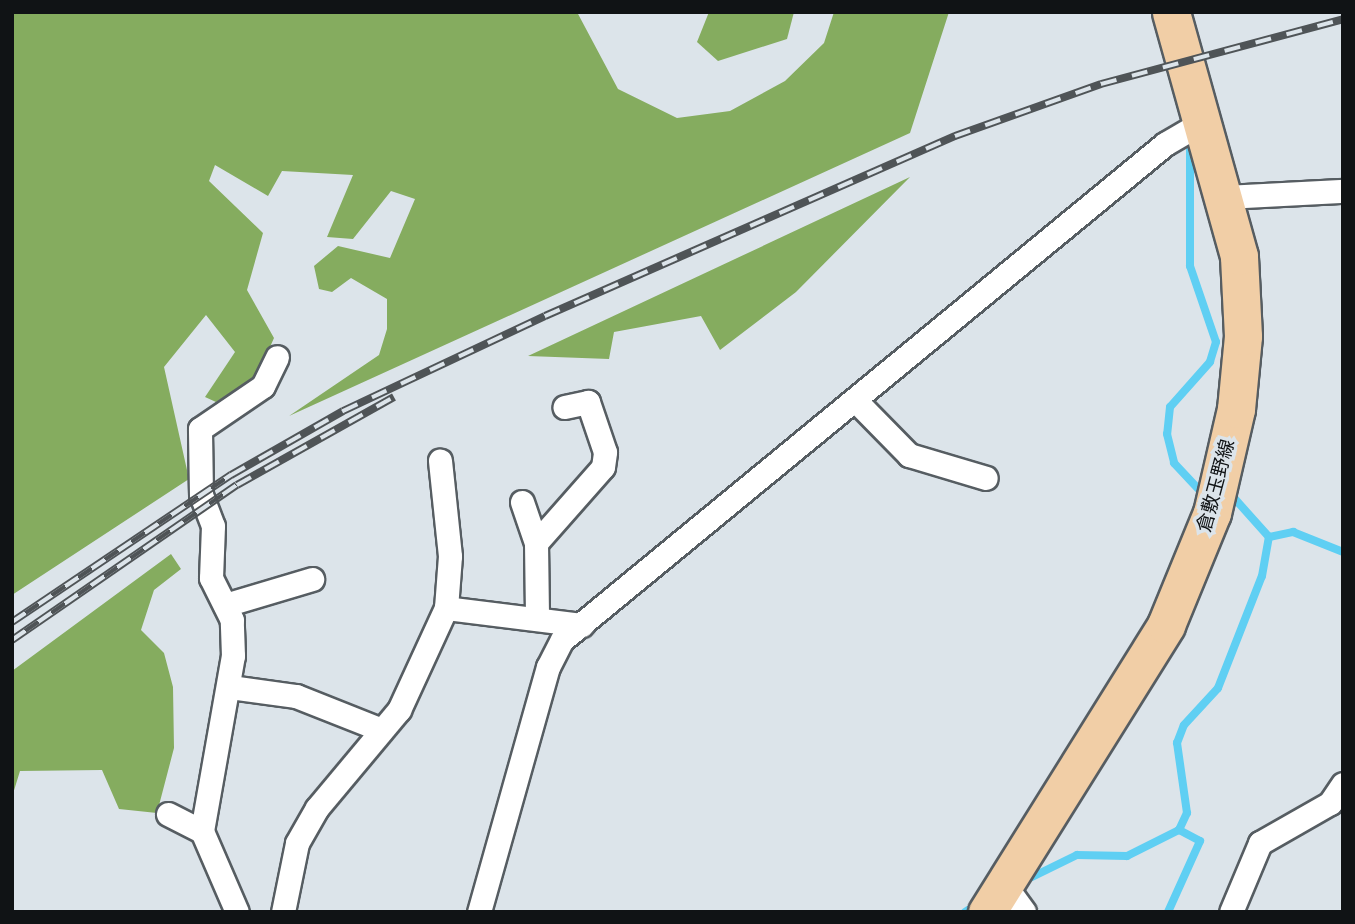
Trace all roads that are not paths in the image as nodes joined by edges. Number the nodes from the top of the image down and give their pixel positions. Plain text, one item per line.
1 (1171, 12) edge
2 (1206, 120) junction
3 (1343, 191) edge
4 (1227, 197) junction
5 (277, 357) dead end
6 (856, 401) junction
7 (565, 407) dead end
8 (440, 461) dead end
9 (986, 478) dead end
10 (522, 502) dead end
11 (536, 543) junction
12 (312, 579) dead end
13 (225, 605) junction
14 (446, 608) junction
15 (537, 618) junction
16 (582, 625) junction
17 (230, 687) junction
18 (382, 730) junction
19 (1343, 784) edge
20 (168, 814) dead end
21 (202, 831) junction
22 (1005, 902) edge
23 (237, 912) edge
24 (283, 912) edge
25 (480, 912) edge
26 (1231, 912) edge

1 - 2 main road, 倉敷玉野線
2 - 4 main road, 倉敷玉野線
2 - 6 street
3 - 4 street
4 - 22 main road, 倉敷玉野線
5 - 13 street
6 - 9 street
6 - 16 street
7 - 11 street
8 - 14 street
10 - 11 street
11 - 15 street
12 - 13 street
13 - 17 street
14 - 15 street
14 - 18 street
15 - 16 street
16 - 25 street
17 - 18 street
17 - 21 street
18 - 24 street
19 - 26 street
20 - 21 street
21 - 23 street

